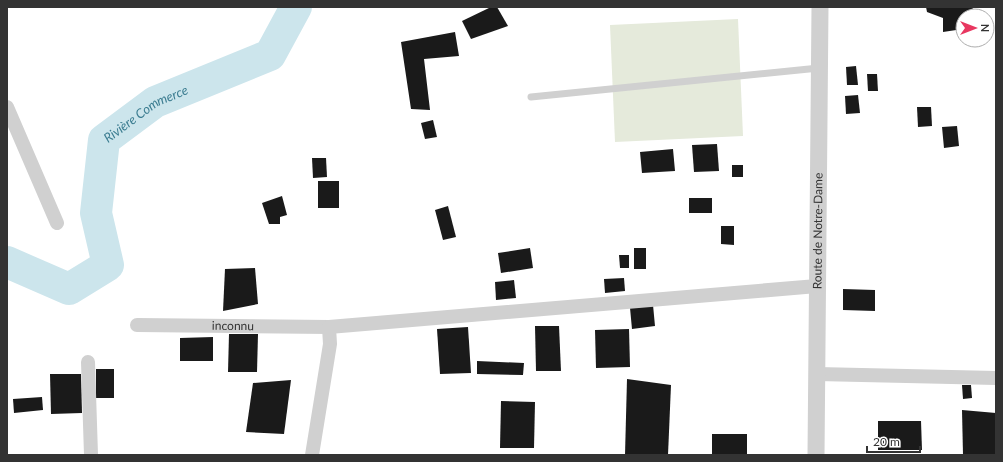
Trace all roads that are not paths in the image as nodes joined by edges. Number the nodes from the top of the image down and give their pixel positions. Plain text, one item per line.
1 (820, 7) edge
2 (819, 68) junction
3 (531, 97) dead end
4 (7, 107) edge
5 (57, 223) dead end
6 (817, 286) junction
7 (137, 325) dead end
8 (329, 328) junction
9 (88, 362) dead end
10 (816, 374) junction
11 (996, 378) edge
12 (91, 455) edge
13 (312, 455) edge
14 (816, 455) edge

1 - 2 street, Route de Notre-Dame
2 - 3 lane
2 - 6 street, Route de Notre-Dame
4 - 5 street
6 - 8 street, inconnu
6 - 10 street, Route de Notre-Dame
7 - 8 street, inconnu
8 - 13 street
9 - 12 street
10 - 11 street
10 - 14 street, Route de Notre-Dame

